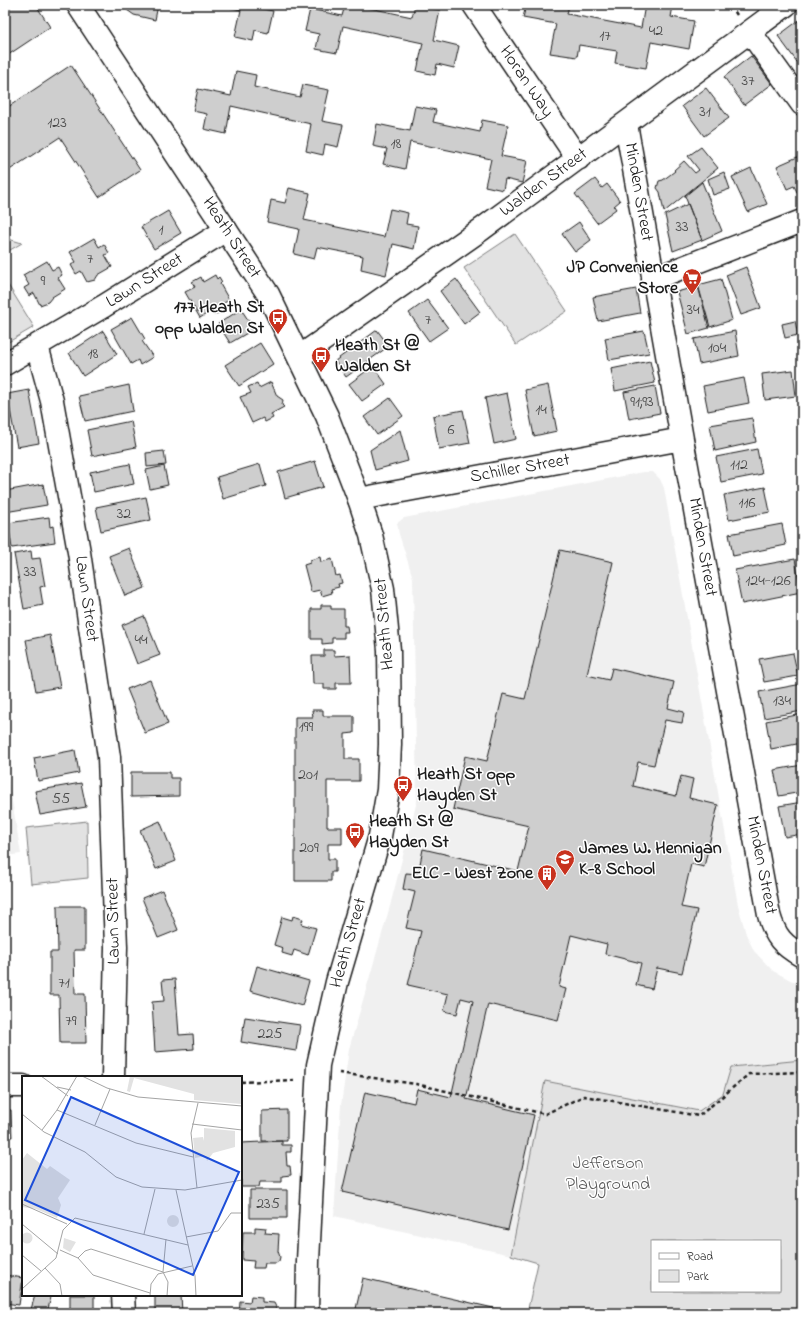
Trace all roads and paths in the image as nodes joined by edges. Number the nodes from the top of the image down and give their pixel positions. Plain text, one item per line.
1 (78, 5) edge
2 (474, 5) edge
3 (786, 5) edge
4 (750, 32) junction
5 (802, 104) edge
6 (626, 124) junction
7 (578, 159) junction
8 (802, 221) edge
9 (226, 230) junction
10 (653, 279) junction
11 (37, 346) junction
12 (299, 357) junction
13 (5, 364) edge
14 (682, 439) junction
15 (359, 499) junction
16 (802, 956) edge
17 (802, 1072) edge
18 (339, 1073) dead end
19 (113, 1076) edge
20 (294, 1080) dead end
21 (242, 1082) edge
22 (5, 1086) edge
23 (22, 1086) edge
24 (123, 1296) edge
25 (124, 1313) edge
26 (307, 1313) edge

1 - 9 street, Heath Street
2 - 7 street, Horan Way
3 - 4 street, Walden Street
4 - 5 street
4 - 6 street, Walden Street
6 - 7 street, Walden Street
6 - 10 street, Minden Street
7 - 12 street, Walden Street
8 - 10 street
9 - 11 street, Lawn Street
9 - 12 street, Heath Street
10 - 14 street, Minden Street
11 - 13 street
11 - 19 street, Lawn Street
12 - 15 street, Heath Street
14 - 15 street, Schiller Street
14 - 16 street, Minden Street
15 - 26 street, Heath Street
17 - 18 path
20 - 21 path
22 - 23 street
24 - 25 street

